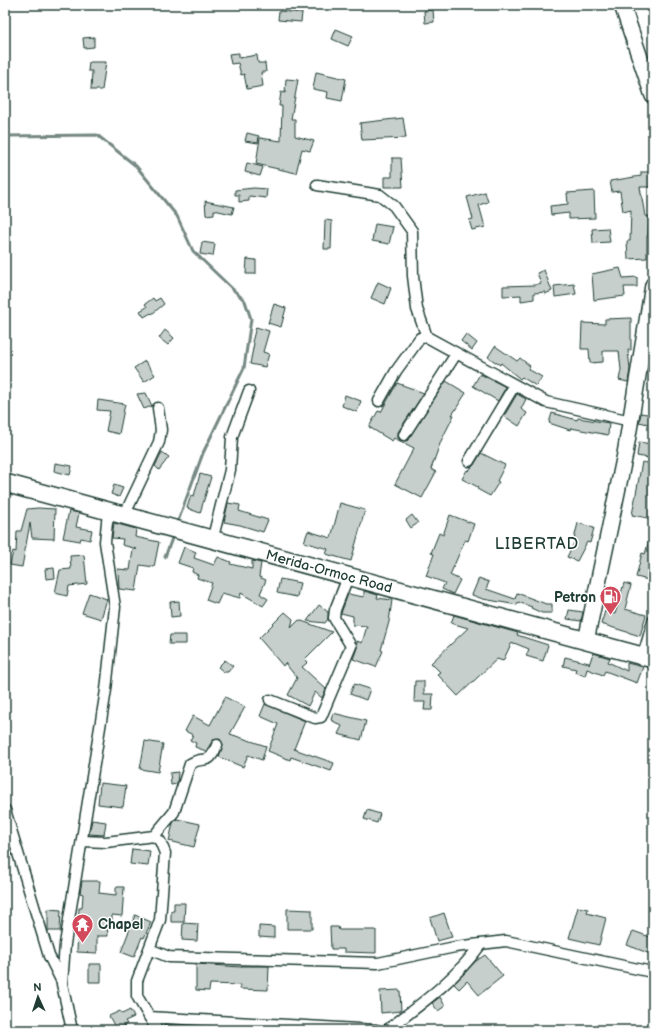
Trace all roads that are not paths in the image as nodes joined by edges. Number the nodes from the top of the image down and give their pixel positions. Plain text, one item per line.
1 (622, 5) edge
2 (653, 96) edge
3 (317, 185) dead end
4 (653, 285) edge
5 (427, 337) junction
6 (456, 354) junction
7 (514, 386) junction
8 (249, 391) dead end
9 (379, 401) dead end
10 (158, 408) dead end
11 (631, 421) junction
12 (404, 435) dead end
13 (469, 461) dead end
14 (5, 483) edge
15 (108, 512) junction
16 (124, 516) junction
17 (212, 540) junction
18 (348, 577) junction
19 (653, 621) edge
20 (586, 641) junction
21 (648, 657) edge
22 (270, 700) dead end
23 (217, 745) dead end
24 (5, 810) edge
25 (154, 836) junction
26 (82, 841) junction
27 (481, 944) junction
28 (149, 949) junction
29 (652, 972) dead end
30 (62, 984) junction
31 (149, 1017) junction
32 (72, 1030) edge
33 (157, 1030) edge
34 (376, 1030) edge
35 (387, 1030) edge

1 - 2 main road
3 - 5 street
4 - 11 main road
5 - 6 street
5 - 9 street
6 - 7 street
6 - 12 street
7 - 11 street
7 - 13 street
8 - 17 street
10 - 16 street
11 - 20 main road
14 - 15 highway, Merida-Ormoc Road
15 - 16 highway, Merida-Ormoc Road
15 - 26 street
16 - 17 highway, Merida-Ormoc Road
17 - 18 highway, Merida-Ormoc Road
18 - 20 highway, Merida-Ormoc Road
18 - 22 street
19 - 21 street
20 - 21 highway, Merida-Ormoc Road
23 - 25 street
24 - 30 street
25 - 26 street
25 - 28 street
26 - 30 street
27 - 28 street
27 - 29 street
27 - 35 street
28 - 31 street
30 - 32 street
31 - 33 street
31 - 34 street

